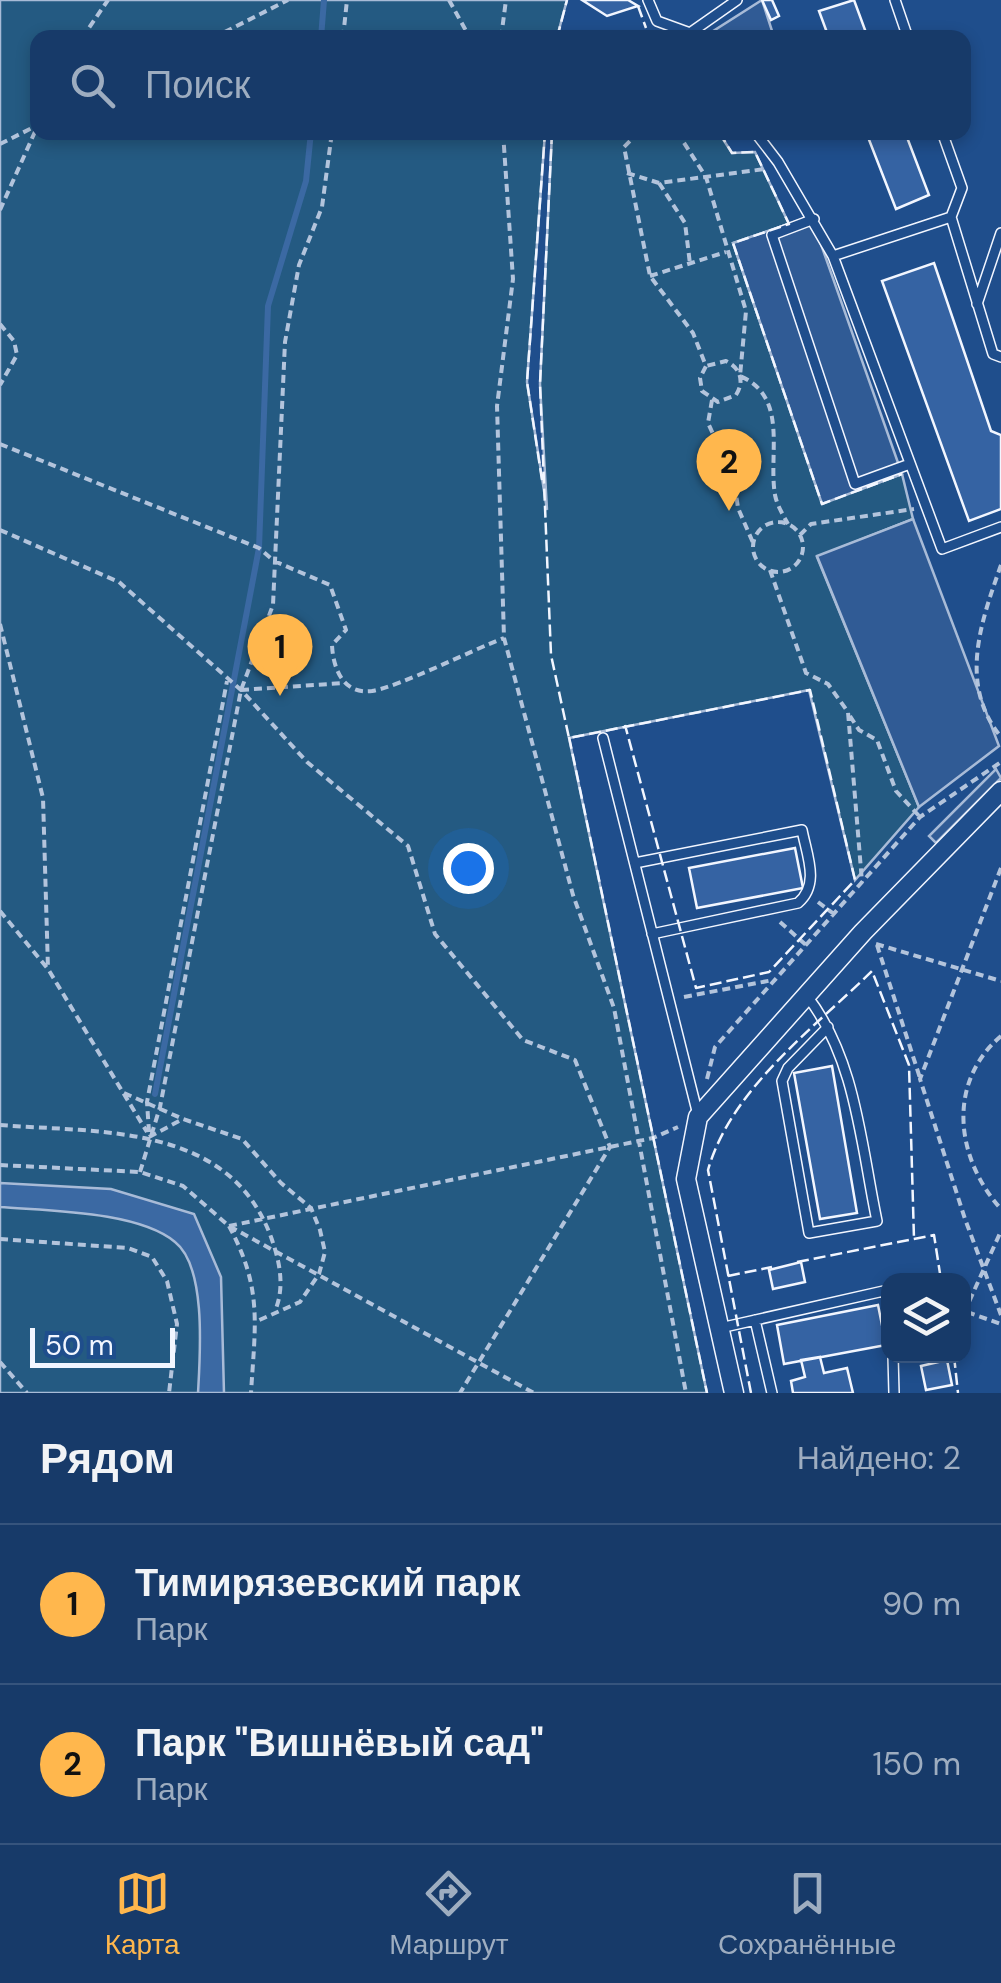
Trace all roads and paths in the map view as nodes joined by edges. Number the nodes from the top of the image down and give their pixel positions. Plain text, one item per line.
1 (108, 0) edge
2 (288, 0) edge
3 (347, 0) edge
4 (448, 0) edge
5 (506, 0) edge
6 (648, 0) edge
7 (738, 0) edge
8 (895, 0) edge
9 (87, 30) edge
10 (229, 30) edge
11 (344, 30) edge
12 (465, 30) edge
13 (502, 30) edge
14 (680, 30) edge
15 (698, 30) edge
16 (905, 30) edge
17 (30, 129) edge
18 (31, 140) edge
19 (331, 140) edge
20 (504, 140) edge
21 (631, 140) edge
22 (682, 140) edge
23 (761, 140) edge
24 (945, 140) edge
25 (0, 144) edge
26 (778, 162) junction
27 (627, 172) junction
28 (706, 177) junction
29 (659, 183) junction
30 (0, 210) edge
31 (951, 217) junction
32 (814, 219) junction
33 (1001, 233) edge
34 (726, 252) junction
35 (833, 256) junction
36 (690, 264) junction
37 (650, 276) junction
38 (976, 306) junction
39 (0, 324) edge
40 (1001, 357) edge
41 (706, 366) junction
42 (740, 376) junction
43 (0, 385) edge
44 (712, 400) junction
45 (0, 444) edge
46 (907, 465) junction
47 (924, 508) junction
48 (788, 524) junction
49 (1001, 527) edge
50 (0, 530) edge
51 (800, 535) junction
52 (754, 545) junction
53 (274, 561) junction
54 (1001, 565) edge
55 (770, 570) junction
56 (0, 624) edge
57 (504, 638) junction
58 (227, 680) junction
59 (344, 684) junction
60 (241, 690) junction
61 (848, 712) junction
62 (1001, 737) edge
63 (603, 738) dead end
64 (1001, 762) edge
65 (1001, 791) edge
66 (920, 817) junction
67 (634, 863) junction
68 (1001, 868) edge
69 (862, 882) junction
70 (808, 894) junction
71 (765, 910) junction
72 (0, 911) edge
73 (834, 914) junction
74 (652, 934) junction
75 (870, 939) junction
76 (806, 946) junction
77 (48, 969) junction
78 (964, 969) junction
79 (775, 980) junction
80 (1001, 980) edge
81 (807, 996) junction
82 (670, 1000) junction
83 (828, 1028) junction
84 (1001, 1036) edge
85 (920, 1079) junction
86 (706, 1082) dead end
87 (123, 1093) junction
88 (147, 1102) junction
89 (160, 1107) junction
90 (698, 1117) junction
91 (184, 1119) junction
92 (0, 1125) edge
93 (149, 1136) junction
94 (636, 1142) junction
95 (610, 1147) junction
96 (0, 1165) edge
97 (140, 1172) junction
98 (312, 1208) junction
99 (1001, 1209) edge
100 (264, 1219) junction
101 (229, 1226) junction
102 (1001, 1231) edge
103 (0, 1239) edge
104 (276, 1250) junction
105 (984, 1272) junction
106 (319, 1274) junction
107 (881, 1292) edge
108 (971, 1300) edge
109 (275, 1311) junction
110 (971, 1315) edge
111 (1001, 1315) edge
112 (755, 1320) junction
113 (255, 1322) junction
114 (1001, 1324) edge
115 (720, 1328) junction
116 (476, 1361) junction
117 (0, 1362) edge
118 (893, 1363) edge
119 (27, 1393) edge
120 (169, 1393) edge
121 (250, 1393) edge
122 (460, 1393) edge
123 (534, 1393) edge
124 (686, 1393) edge
125 (734, 1393) edge
126 (772, 1393) edge
127 (894, 1393) edge

1 - 9 path
2 - 10 path
3 - 11 path
4 - 12 path
5 - 13 path
6 - 14 lane
7 - 15 lane
8 - 16 lane
17 - 25 path
18 - 30 path
19 - 53 path
20 - 57 path
21 - 27 path
22 - 28 path
23 - 26 lane
24 - 31 lane
26 - 28 path
26 - 32 lane
27 - 29 path
27 - 37 path
28 - 29 path
28 - 34 path
29 - 36 path
31 - 35 lane
31 - 38 lane
32 - 35 lane
32 - 46 lane
33 - 38 lane
34 - 36 path
34 - 42 path
35 - 46 lane
36 - 37 path
37 - 41 path
38 - 40 lane
39 - 43 path
41 - 42 path
41 - 44 path
42 - 44 path
42 - 48 path
44 - 52 path
45 - 53 path
46 - 47 lane
47 - 49 lane
47 - 51 path
48 - 51 path
48 - 52 path
50 - 58 path
51 - 55 path
52 - 55 path
53 - 59 path
53 - 60 path
54 - 62 path
55 - 61 path
56 - 77 path
57 - 59 path
57 - 94 path
58 - 60 path
58 - 88 path
59 - 60 path
60 - 89 path
60 - 95 path
61 - 66 path
61 - 69 path
63 - 67 lane
64 - 66 path
65 - 75 street
66 - 69 path
67 - 70 lane
67 - 74 lane
68 - 78 path
69 - 73 path
70 - 71 lane
70 - 73 path
71 - 74 lane
71 - 76 path
72 - 77 path
73 - 76 path
74 - 82 lane
75 - 78 path
75 - 81 street
75 - 85 path
76 - 79 path
77 - 87 path
78 - 80 path
78 - 85 path
79 - 82 path
79 - 86 path
81 - 83 lane
81 - 90 street
82 - 90 lane
83 - 83 lane
84 - 99 path
85 - 105 path
87 - 88 path
87 - 93 path
88 - 89 path
88 - 93 path
89 - 91 path
89 - 93 path
90 - 94 path
90 - 115 street
91 - 93 path
91 - 98 path
92 - 93 path
93 - 97 path
93 - 100 path
94 - 95 path
94 - 124 path
95 - 98 path
95 - 116 path
96 - 97 path
97 - 101 path
98 - 100 path
98 - 106 path
100 - 101 path
100 - 104 path
101 - 104 path
101 - 113 path
102 - 105 path
103 - 120 path
104 - 106 path
104 - 109 path
105 - 108 path
105 - 111 path
106 - 109 path
106 - 116 path
107 - 112 lane
109 - 113 path
110 - 114 path
112 - 115 lane
112 - 126 lane
113 - 121 path
115 - 125 street
116 - 122 path
116 - 123 path
117 - 119 path
118 - 127 lane

